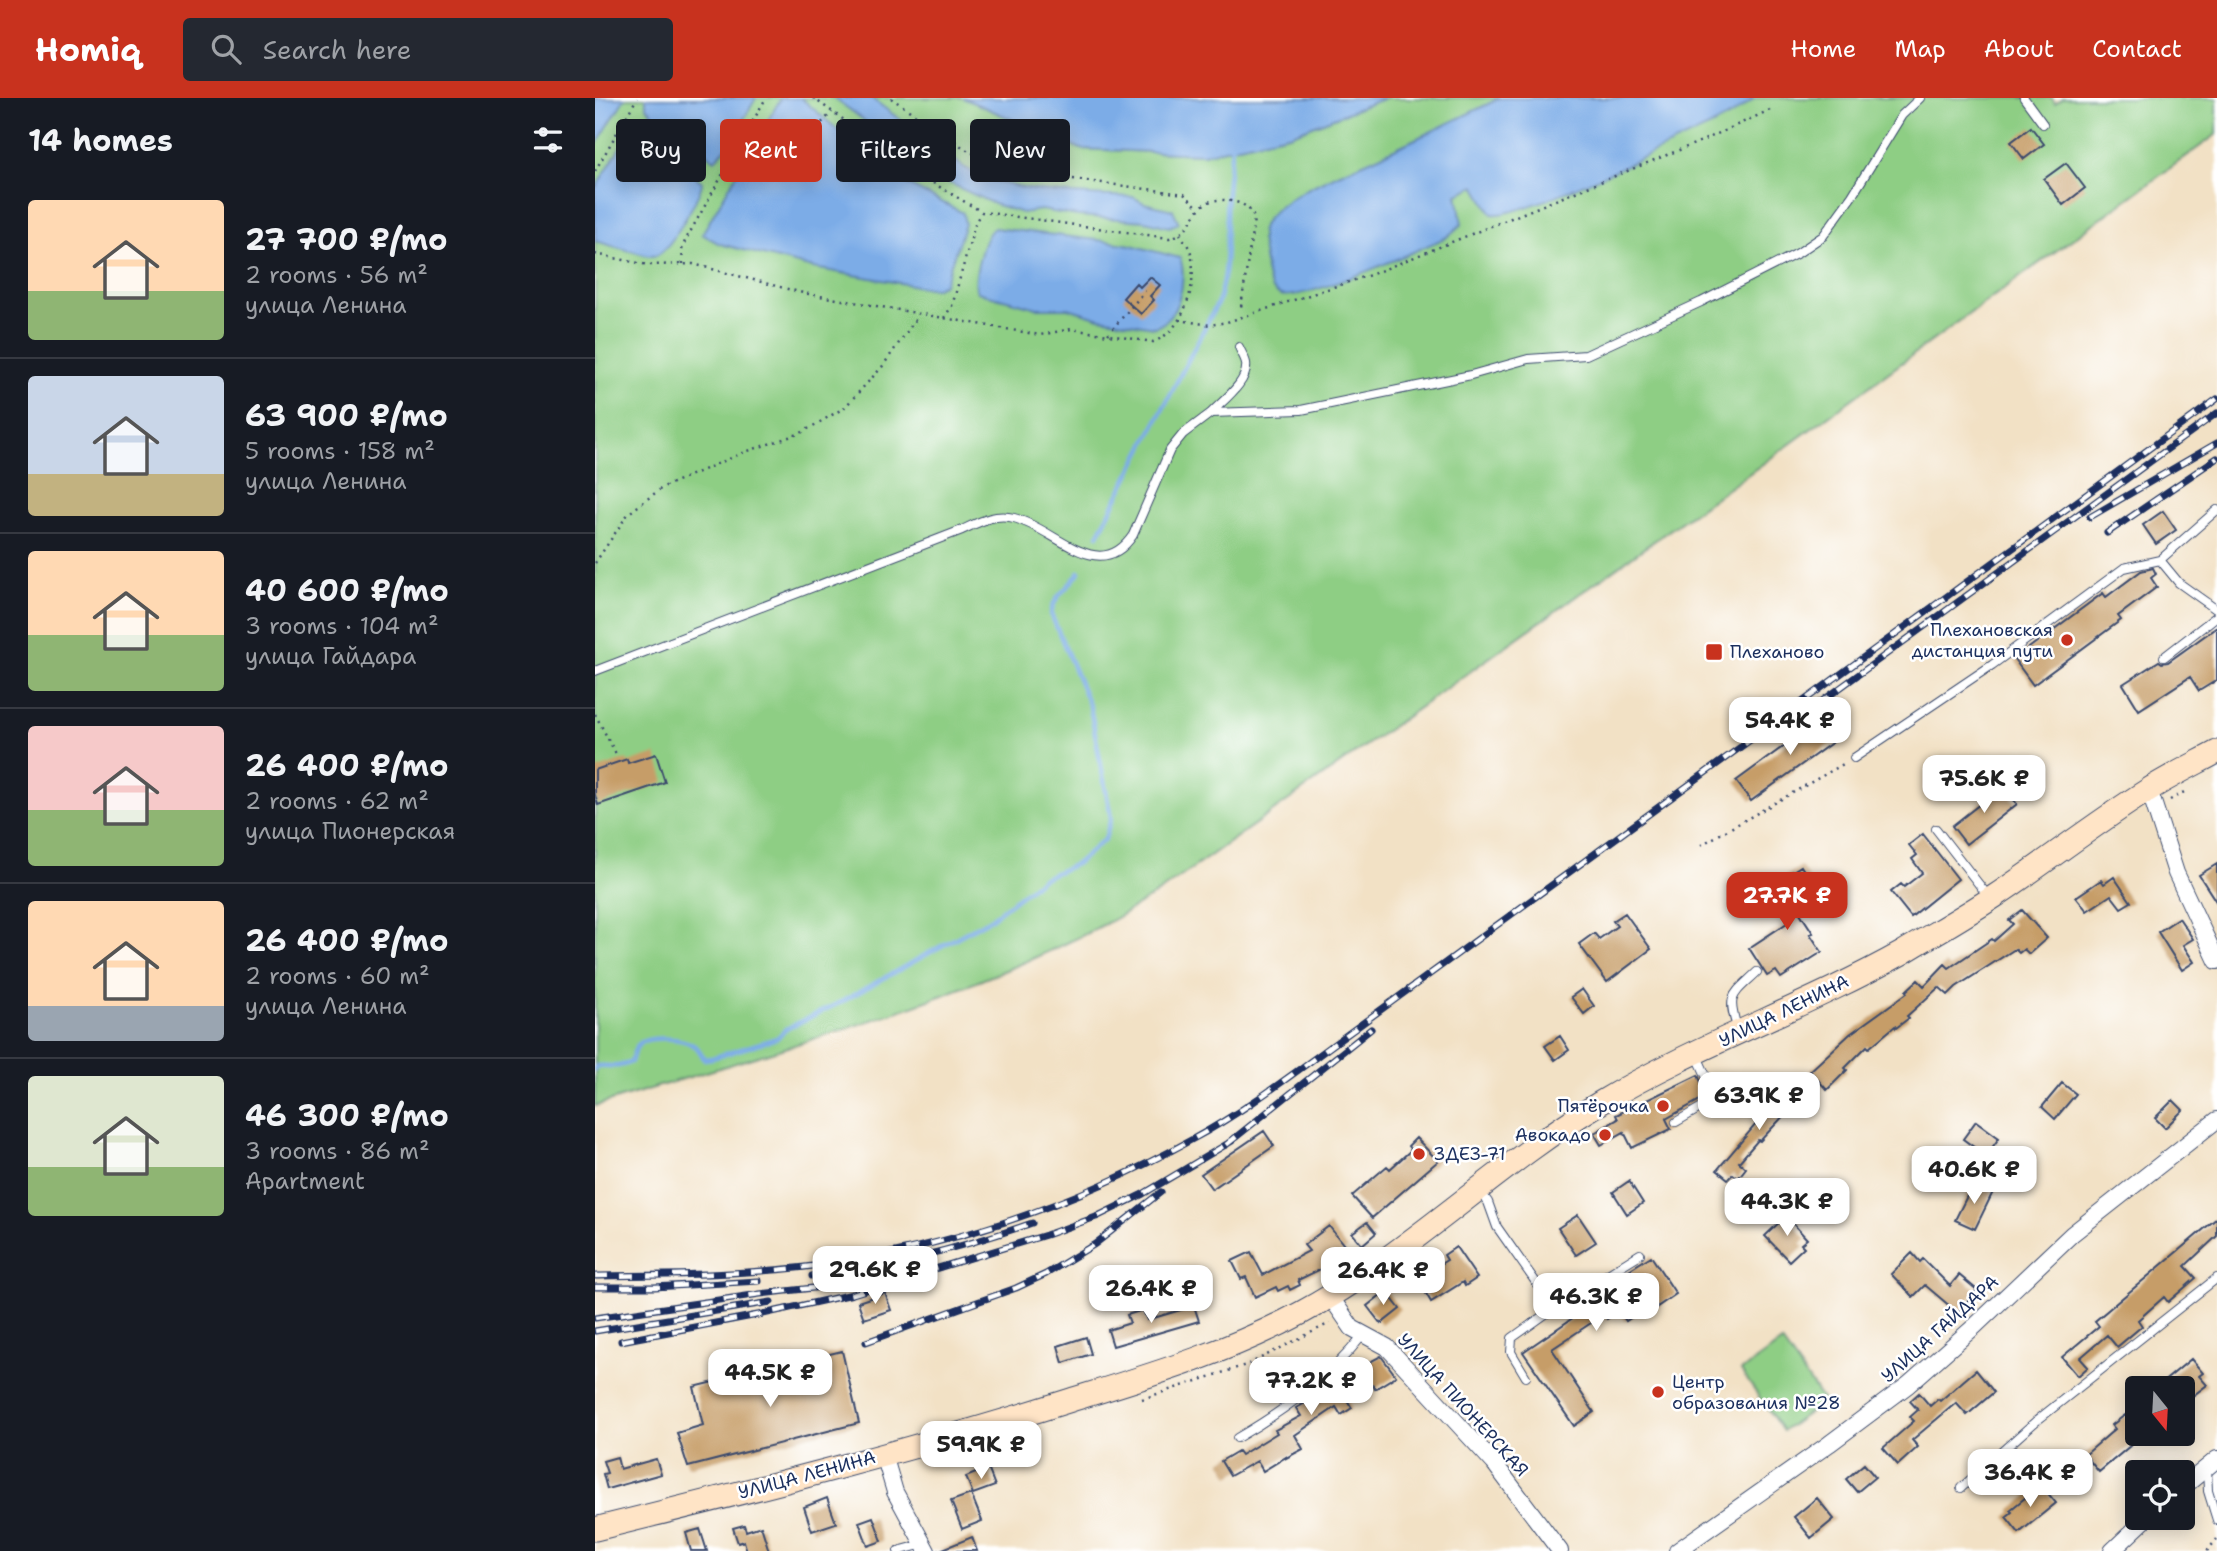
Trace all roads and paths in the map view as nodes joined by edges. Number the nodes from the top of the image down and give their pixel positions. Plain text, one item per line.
1 (637, 98) edge
2 (766, 98) edge
3 (813, 98) edge
4 (891, 98) edge
5 (1920, 98) edge
6 (2024, 98) edge
7 (1770, 110) dead end
8 (832, 112) junction
9 (822, 123) edge
10 (2043, 124) dead end
11 (595, 171) edge
12 (1199, 208) junction
13 (982, 212) junction
14 (1180, 234) junction
15 (595, 254) edge
16 (683, 264) junction
17 (1145, 292) dead end
18 (1241, 307) dead end
19 (918, 315) junction
20 (944, 318) junction
21 (1179, 320) junction
22 (1107, 335) junction
23 (1240, 347) dead end
24 (1211, 413) junction
25 (2217, 510) edge
26 (2160, 560) junction
27 (595, 563) edge
28 (2217, 610) edge
29 (2217, 616) edge
30 (2164, 657) dead end
31 (595, 671) edge
32 (595, 714) edge
33 (2217, 751) edge
34 (616, 754) dead end
35 (1854, 758) joint
36 (2149, 789) junction
37 (1936, 829) dead end
38 (1701, 845) dead end
39 (1990, 899) junction
40 (2217, 961) edge
41 (1757, 972) dead end
42 (1739, 1033) junction
43 (1696, 1053) junction
44 (2217, 1120) edge
45 (1676, 1122) dead end
46 (1479, 1190) junction
47 (1640, 1254) dead end
48 (2217, 1278) edge
49 (1330, 1296) junction
50 (1554, 1308) junction
51 (1363, 1335) junction
52 (1526, 1377) dead end
53 (1237, 1438) dead end
54 (884, 1455) junction
55 (2212, 1463) edge
56 (2195, 1477) edge
57 (1961, 1488) dead end
58 (2217, 1520) edge
59 (595, 1529) edge
60 (2134, 1530) edge
61 (2217, 1539) edge
62 (925, 1547) edge
63 (898, 1551) edge
64 (1560, 1551) edge
65 (1677, 1551) edge
66 (2112, 1551) edge
67 (2207, 1551) edge

1 - 11 path
2 - 16 path
3 - 8 path
4 - 12 path
5 - 24 lane
6 - 10 lane
7 - 21 path
8 - 9 path
8 - 13 path
12 - 14 path
12 - 18 path
13 - 14 path
13 - 20 path
14 - 21 path
15 - 16 path
16 - 19 path
17 - 22 path
19 - 20 path
19 - 27 path
20 - 22 path
21 - 22 path
23 - 24 lane
24 - 31 lane
25 - 26 lane
26 - 28 lane
26 - 35 lane
29 - 30 lane
32 - 34 path
33 - 36 main road, УЛИЦА ЛЕНИНА
35 - 38 path
36 - 39 main road, УЛИЦА ЛЕНИНА
36 - 40 street
37 - 39 lane
39 - 42 main road, УЛИЦА ЛЕНИНА
41 - 42 lane
42 - 43 main road, УЛИЦА ЛЕНИНА
43 - 45 lane
43 - 46 main road, УЛИЦА ЛЕНИНА
44 - 65 street, УЛИЦА ГАЙДАРА
46 - 49 main road, УЛИЦА ЛЕНИНА
46 - 50 lane
47 - 50 lane
48 - 57 lane
49 - 51 street, УЛИЦА ПИОНЕРСКАЯ
49 - 54 main road, УЛИЦА ЛЕНИНА
50 - 52 lane
51 - 53 lane
51 - 64 street, УЛИЦА ПИОНЕРСКАЯ
54 - 59 main road, УЛИЦА ЛЕНИНА
54 - 62 street
55 - 56 street
55 - 58 lane
60 - 66 street
61 - 67 path
62 - 63 lane

